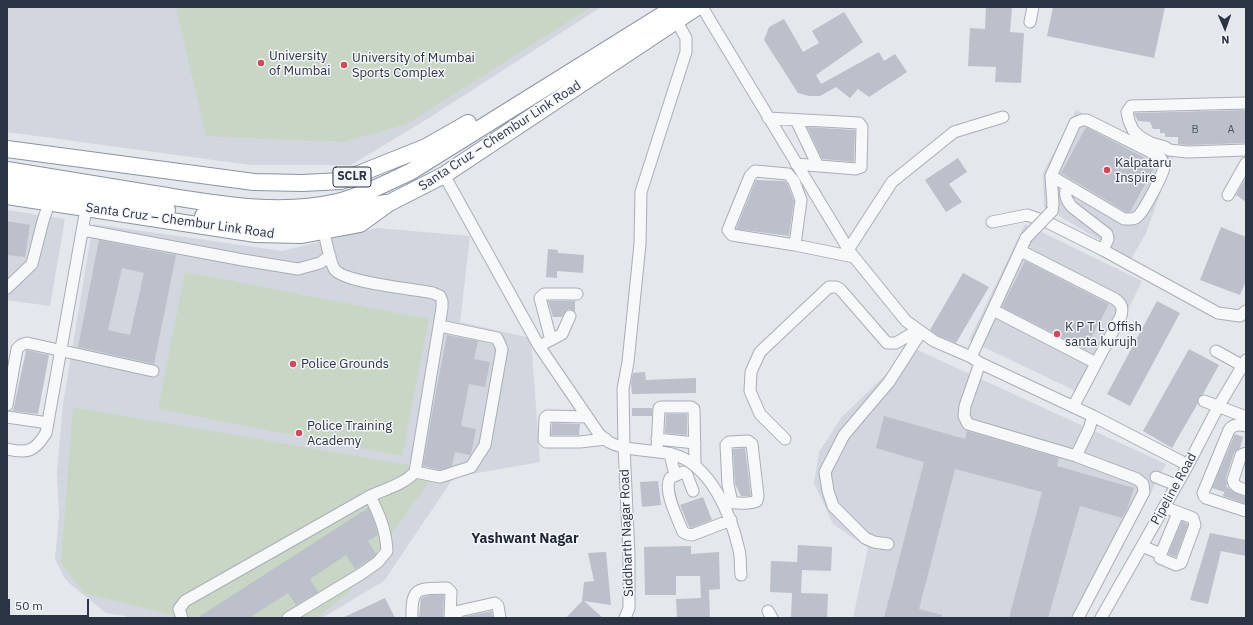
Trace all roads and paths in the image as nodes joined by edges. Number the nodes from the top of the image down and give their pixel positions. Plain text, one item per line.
1 (655, 7) edge
2 (697, 7) edge
3 (702, 7) edge
4 (1033, 7) edge
5 (676, 14) edge
6 (1030, 22) dead end
7 (1246, 103) edge
8 (1003, 117) dead end
9 (768, 118) junction
10 (796, 120) junction
11 (7, 149) edge
12 (1246, 150) edge
13 (1246, 163) edge
14 (796, 164) junction
15 (818, 166) junction
16 (7, 170) edge
17 (444, 175) junction
18 (1051, 176) junction
19 (7, 184) edge
20 (1067, 186) junction
21 (1228, 195) dead end
22 (7, 196) edge
23 (800, 200) junction
24 (818, 201) junction
25 (389, 202) junction
26 (49, 203) junction
27 (86, 209) junction
28 (992, 222) dead end
29 (83, 230) junction
30 (324, 232) junction
31 (796, 245) junction
32 (1103, 250) junction
33 (1020, 251) junction
34 (851, 254) junction
35 (330, 256) junction
36 (7, 288) edge
37 (577, 294) dead end
38 (993, 310) junction
39 (1246, 311) edge
40 (570, 316) dead end
41 (440, 326) junction
42 (919, 331) junction
43 (551, 340) junction
44 (539, 346) junction
45 (62, 351) junction
46 (1216, 351) dead end
47 (976, 360) junction
48 (1096, 363) junction
49 (1244, 363) edge
50 (153, 371) dead end
51 (1204, 401) dead end
52 (7, 405) edge
53 (1073, 407) junction
54 (1218, 407) junction
55 (7, 416) edge
56 (1093, 416) junction
57 (587, 417) junction
58 (1246, 417) edge
59 (48, 423) junction
60 (1246, 426) edge
61 (606, 439) junction
62 (656, 439) junction
63 (785, 439) dead end
64 (695, 443) junction
65 (624, 446) junction
66 (7, 450) edge
67 (657, 452) junction
68 (1246, 453) edge
69 (670, 454) junction
70 (1076, 456) junction
71 (694, 464) junction
72 (1188, 465) junction
73 (415, 472) junction
74 (675, 475) junction
75 (1156, 477) dead end
76 (1176, 485) junction
77 (1246, 490) edge
78 (693, 491) dead end
79 (370, 496) junction
80 (728, 502) junction
81 (1164, 507) junction
82 (1246, 511) edge
83 (1178, 513) junction
84 (731, 520) junction
85 (888, 544) dead end
86 (1142, 546) junction
87 (1161, 554) junction
88 (741, 575) dead end
89 (182, 618) edge
90 (288, 618) edge
91 (412, 618) edge
92 (450, 618) edge
93 (456, 618) edge
94 (500, 618) edge
95 (625, 618) edge
96 (1078, 618) edge
97 (1101, 618) edge

1 - 11 highway, Santa Cruz – Chembur Link Road / SCLR
2 - 5 highway, Santa Cruz – Chembur Link Road
3 - 9 street
4 - 6 street
5 - 16 highway
5 - 17 highway, Santa Cruz – Chembur Link Road
5 - 65 street, Siddharth Nagar Road
7 - 12 street
8 - 34 street
9 - 10 street
9 - 14 street
10 - 15 street
10 - 15 street
13 - 21 street
14 - 15 street
14 - 24 street
17 - 25 highway, Santa Cruz – Chembur Link Road
17 - 44 street
18 - 20 street
18 - 20 street
18 - 33 street, bridge
19 - 25 highway
20 - 32 street
22 - 26 highway, Santa Cruz – Chembur Link Road
23 - 24 street
23 - 31 street
23 - 31 street
24 - 34 street
25 - 30 highway, Santa Cruz – Chembur Link Road
26 - 27 highway, Santa Cruz – Chembur Link Road
26 - 36 street
27 - 29 street
27 - 30 highway, Santa Cruz – Chembur Link Road
28 - 32 street
29 - 35 street
29 - 45 street
30 - 35 street
31 - 34 street
32 - 39 street
33 - 38 street
33 - 48 street
34 - 42 street
35 - 41 street
37 - 43 street
38 - 47 street
38 - 48 street
40 - 43 street
41 - 73 street
41 - 73 street
42 - 47 street
42 - 63 street
42 - 85 street
43 - 44 street
44 - 57 street
45 - 50 street
45 - 52 street
45 - 59 street
46 - 49 street
47 - 53 street
47 - 70 street
48 - 53 street
49 - 54 street, Pipeline Road
51 - 54 street
53 - 56 street
54 - 58 street
54 - 72 street, Pipeline Road
55 - 59 street
56 - 70 street
56 - 72 street
57 - 61 street
57 - 61 street
59 - 66 street
60 - 82 street
61 - 65 street
62 - 64 street
62 - 64 street
62 - 67 street
64 - 71 street
65 - 67 street
65 - 95 street, Siddharth Nagar Road
67 - 69 street
68 - 77 street
69 - 71 street
69 - 74 street
70 - 96 street
71 - 80 street
72 - 76 street, Pipeline Road
73 - 79 street
74 - 78 street
74 - 84 street
75 - 76 street
76 - 81 street, Pipeline Road
79 - 89 street
79 - 90 street
80 - 80 street
80 - 84 street
81 - 83 street
81 - 86 street, Pipeline Road
83 - 87 street
83 - 87 street
84 - 88 street
86 - 87 street
86 - 97 street, Pipeline Road
91 - 92 street
93 - 94 street

